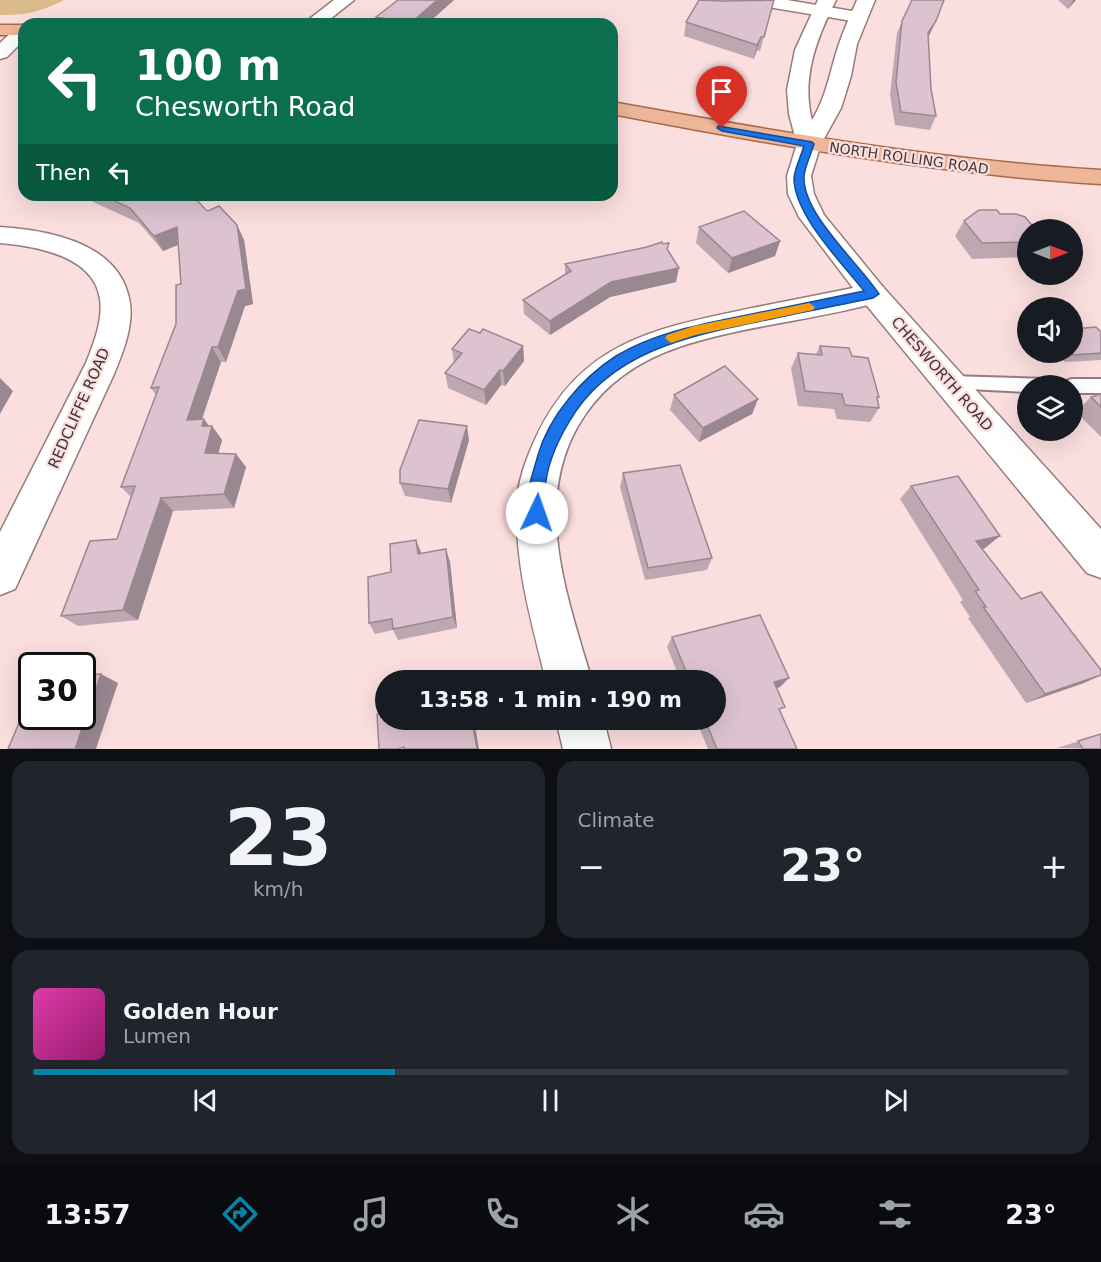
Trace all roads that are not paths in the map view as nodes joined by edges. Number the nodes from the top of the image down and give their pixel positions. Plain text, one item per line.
1 (345, 0) edge
2 (756, 0) edge
3 (824, 5) edge
4 (862, 9) edge
5 (320, 18) edge
6 (0, 30) edge
7 (18, 30) edge
8 (18, 36) edge
9 (0, 53) edge
10 (618, 109) edge
11 (809, 144) junction
12 (1101, 177) edge
13 (0, 235) edge
14 (873, 294) junction
15 (949, 382) junction
16 (1017, 385) edge
17 (1083, 386) edge
18 (1101, 386) edge
19 (1101, 559) edge
20 (0, 575) edge
21 (567, 670) edge
22 (582, 730) edge
23 (587, 749) edge

1 - 5 street
2 - 3 street
3 - 4 street
3 - 11 street
4 - 11 street, CHESWORTH ROAD
6 - 7 main road
8 - 9 street
10 - 11 main road, NORTH ROLLING ROAD
11 - 12 main road, NORTH ROLLING ROAD
11 - 14 street, CHESWORTH ROAD
13 - 20 street, REDCLIFFE ROAD
14 - 15 street, CHESWORTH ROAD
14 - 21 street
15 - 16 lane
15 - 19 street, CHESWORTH ROAD
17 - 18 lane
22 - 23 street

